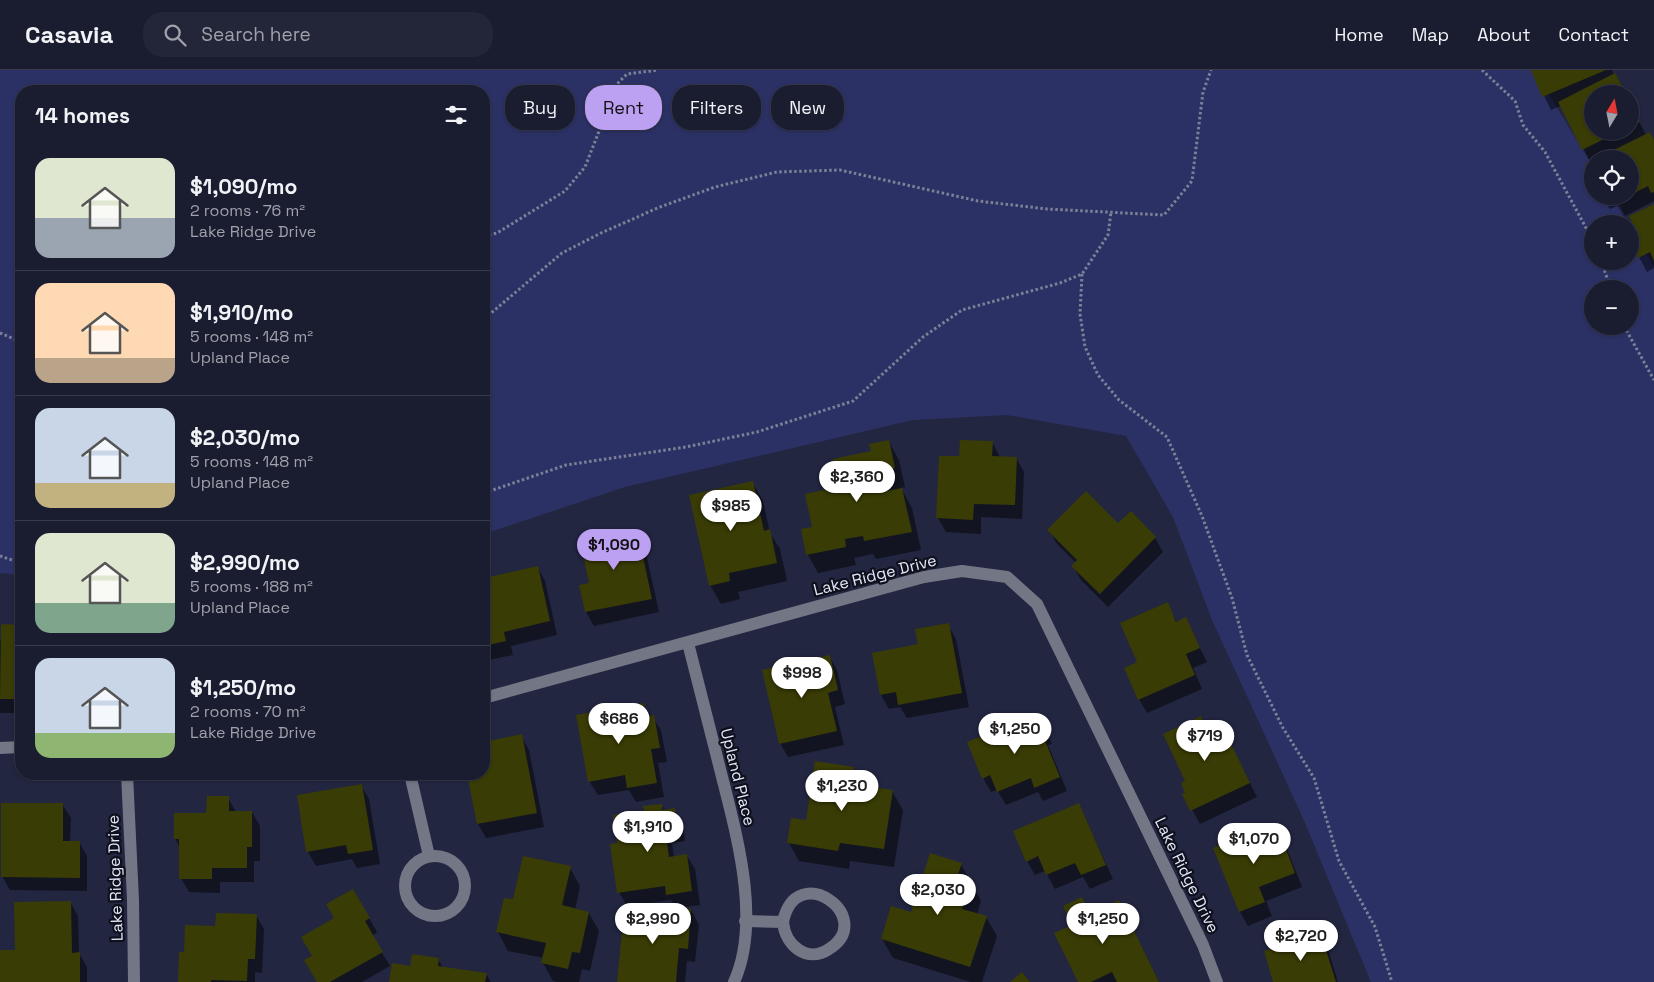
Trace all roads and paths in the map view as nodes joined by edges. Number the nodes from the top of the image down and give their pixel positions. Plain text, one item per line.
1 (658, 70) edge
2 (1211, 70) edge
3 (1482, 70) edge
4 (1111, 212) junction
5 (1584, 224) edge
6 (490, 234) edge
7 (1082, 274) junction
8 (490, 314) edge
9 (0, 333) edge
10 (1629, 335) edge
11 (15, 339) edge
12 (1654, 380) edge
13 (490, 491) edge
14 (0, 556) edge
15 (15, 561) edge
16 (688, 643) junction
17 (490, 696) edge
18 (15, 747) edge
19 (0, 748) edge
20 (127, 780) edge
21 (411, 780) edge
22 (429, 856) junction
23 (745, 921) junction
24 (783, 922) junction
25 (134, 982) edge
26 (734, 982) edge
27 (1217, 982) edge
28 (1392, 982) edge

1 - 6 path
2 - 4 path
3 - 5 path
4 - 7 path
4 - 8 path
7 - 13 path
7 - 28 path
9 - 11 path
10 - 12 path
14 - 15 path
16 - 17 street, Lake Ridge Drive
16 - 23 street, Upland Place
16 - 27 street, Lake Ridge Drive
18 - 19 street
20 - 25 street, Lake Ridge Drive
21 - 22 street
22 - 22 street
23 - 24 street
23 - 26 street, Upland Place
24 - 24 street

